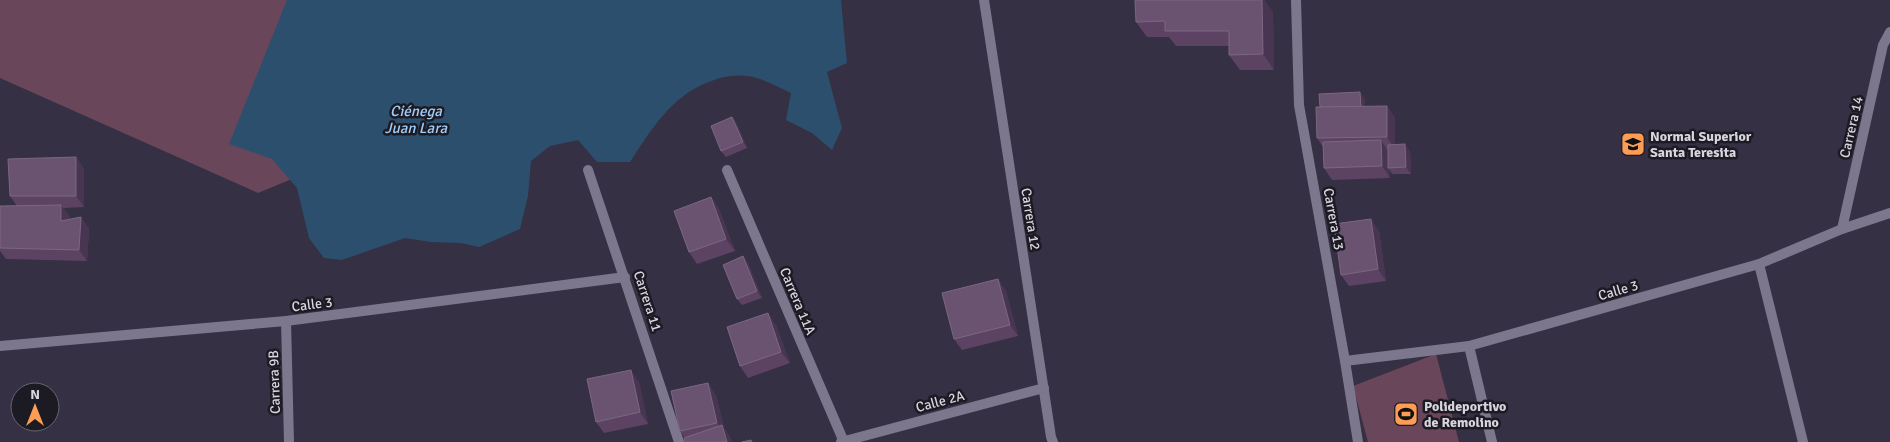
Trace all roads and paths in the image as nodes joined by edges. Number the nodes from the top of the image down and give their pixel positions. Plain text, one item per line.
1 (984, 0) edge
2 (1296, 0) edge
3 (1890, 32) edge
4 (588, 170) dead end
5 (728, 170) dead end
6 (1890, 213) edge
7 (1842, 229) junction
8 (1759, 264) junction
9 (625, 277) junction
10 (286, 321) junction
11 (0, 346) edge
12 (1469, 346) junction
13 (1345, 361) junction
14 (1044, 388) junction
15 (289, 442) edge
16 (679, 442) edge
17 (843, 442) edge
18 (1053, 442) edge
19 (1358, 442) edge
20 (1492, 442) edge
21 (1803, 442) edge

1 - 14 street, Carrera 12
2 - 13 street, Carrera 13
3 - 7 street, Carrera 14
4 - 9 street, Carrera 11
5 - 17 street, Carrera 11A
6 - 7 street, Calle 3
7 - 8 street, Calle 3
8 - 12 street, Calle 3
8 - 21 street
9 - 10 street, Calle 3
9 - 16 street, Carrera 11
10 - 11 street, Calle 3
10 - 15 street, Carrera 9B
12 - 13 street, Calle 3
12 - 20 street
13 - 19 street, Carrera 13
14 - 17 street, Calle 2A
14 - 18 street, Carrera 12

